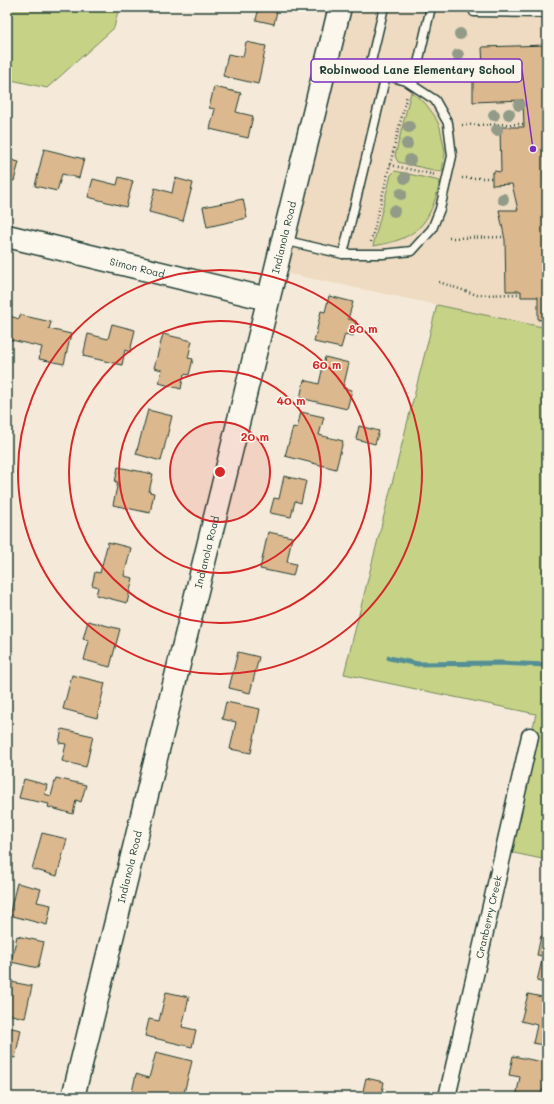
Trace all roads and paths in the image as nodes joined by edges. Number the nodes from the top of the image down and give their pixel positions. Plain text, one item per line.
1 (340, 7) edge
2 (384, 7) edge
3 (431, 7) edge
4 (520, 10) edge
5 (474, 12) dead end
6 (547, 13) edge
7 (326, 62) junction
8 (369, 70) junction
9 (386, 75) junction
10 (411, 84) junction
11 (524, 124) dead end
12 (462, 125) dead end
13 (390, 165) junction
14 (441, 176) dead end
15 (462, 178) dead end
16 (492, 178) dead end
17 (7, 236) edge
18 (504, 237) dead end
19 (448, 238) dead end
20 (282, 240) junction
21 (343, 254) junction
22 (368, 254) junction
23 (439, 282) dead end
24 (521, 294) dead end
25 (268, 298) junction
26 (530, 736) dead end
27 (73, 1097) edge
28 (446, 1097) edge

1 - 7 street, Indianola Road
2 - 8 lane
3 - 10 lane
4 - 5 lane
4 - 6 lane
7 - 8 lane
7 - 20 street, Indianola Road
8 - 9 lane
9 - 10 lane
9 - 21 lane
10 - 13 path
10 - 22 lane
11 - 12 path
13 - 14 path
13 - 22 path
15 - 16 path
17 - 25 street, Simon Road
18 - 19 path
20 - 21 lane
20 - 25 street, Indianola Road
21 - 22 lane
23 - 24 path
25 - 27 street, Indianola Road
26 - 28 street, Cranberry Creek

